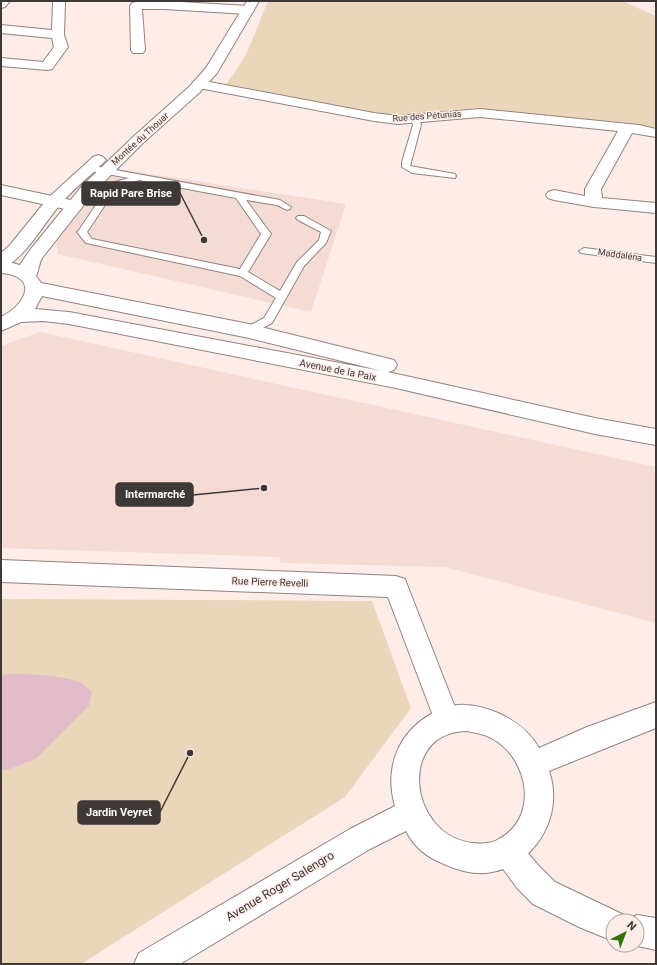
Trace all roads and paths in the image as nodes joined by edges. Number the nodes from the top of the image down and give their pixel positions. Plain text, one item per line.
1 (4, 1) edge
2 (59, 1) edge
3 (136, 3) edge
4 (1, 4) edge
5 (246, 6) edge
6 (1, 29) edge
7 (58, 35) junction
8 (138, 50) dead end
9 (1, 62) edge
10 (199, 84) junction
11 (415, 117) junction
12 (627, 129) junction
13 (656, 133) edge
14 (88, 168) junction
15 (105, 172) junction
16 (452, 176) dead end
17 (142, 178) junction
18 (1, 190) edge
19 (554, 195) dead end
20 (240, 196) junction
21 (54, 201) junction
22 (594, 202) junction
23 (74, 206) junction
24 (287, 207) dead end
25 (656, 208) edge
26 (301, 218) dead end
27 (584, 251) dead end
28 (656, 260) edge
29 (1, 262) edge
30 (1, 267) edge
31 (243, 273) junction
32 (31, 282) junction
33 (282, 297) junction
34 (9, 320) edge
35 (249, 331) junction
36 (656, 422) edge
37 (656, 437) edge
38 (1, 571) edge
39 (656, 715) edge
40 (447, 720) junction
41 (533, 764) junction
42 (411, 813) junction
43 (508, 852) junction
44 (605, 923) edge
45 (645, 932) edge
46 (656, 934) edge
47 (150, 964) edge

1 - 4 street
2 - 7 street
3 - 5 street
3 - 8 street
5 - 10 street, Montée du Thouar
5 - 14 street, Montée du Thouar
6 - 7 street
7 - 9 street
10 - 11 street, Rue des Pétunias
10 - 15 street, Montée du Thouar
11 - 12 street, Rue des Pétunias
11 - 16 lane
12 - 13 street, Rue des Pétunias
12 - 22 street
14 - 15 lane
14 - 21 street, Montée du Thouar
15 - 17 lane
15 - 23 street, Montée du Thouar
17 - 20 lane
17 - 31 lane
18 - 21 street
19 - 22 street
20 - 24 lane
20 - 31 lane
21 - 23 street
21 - 29 street, Montée du Thouar
22 - 25 street
23 - 32 street, Montée du Thouar
26 - 33 lane
27 - 28 lane, Maddaléna
30 - 32 street, Avenue de la Paix
31 - 33 lane
32 - 34 street, Montée du Thouar
32 - 35 street, Avenue de la Paix
33 - 35 lane
34 - 37 street, Avenue de la Paix
35 - 36 street, Avenue de la Paix
38 - 40 street, Rue Pierre Revelli
39 - 41 street
40 - 41 street
40 - 42 street
41 - 43 street
42 - 43 street
42 - 47 street, Avenue Roger Salengro
43 - 44 street
45 - 46 street

